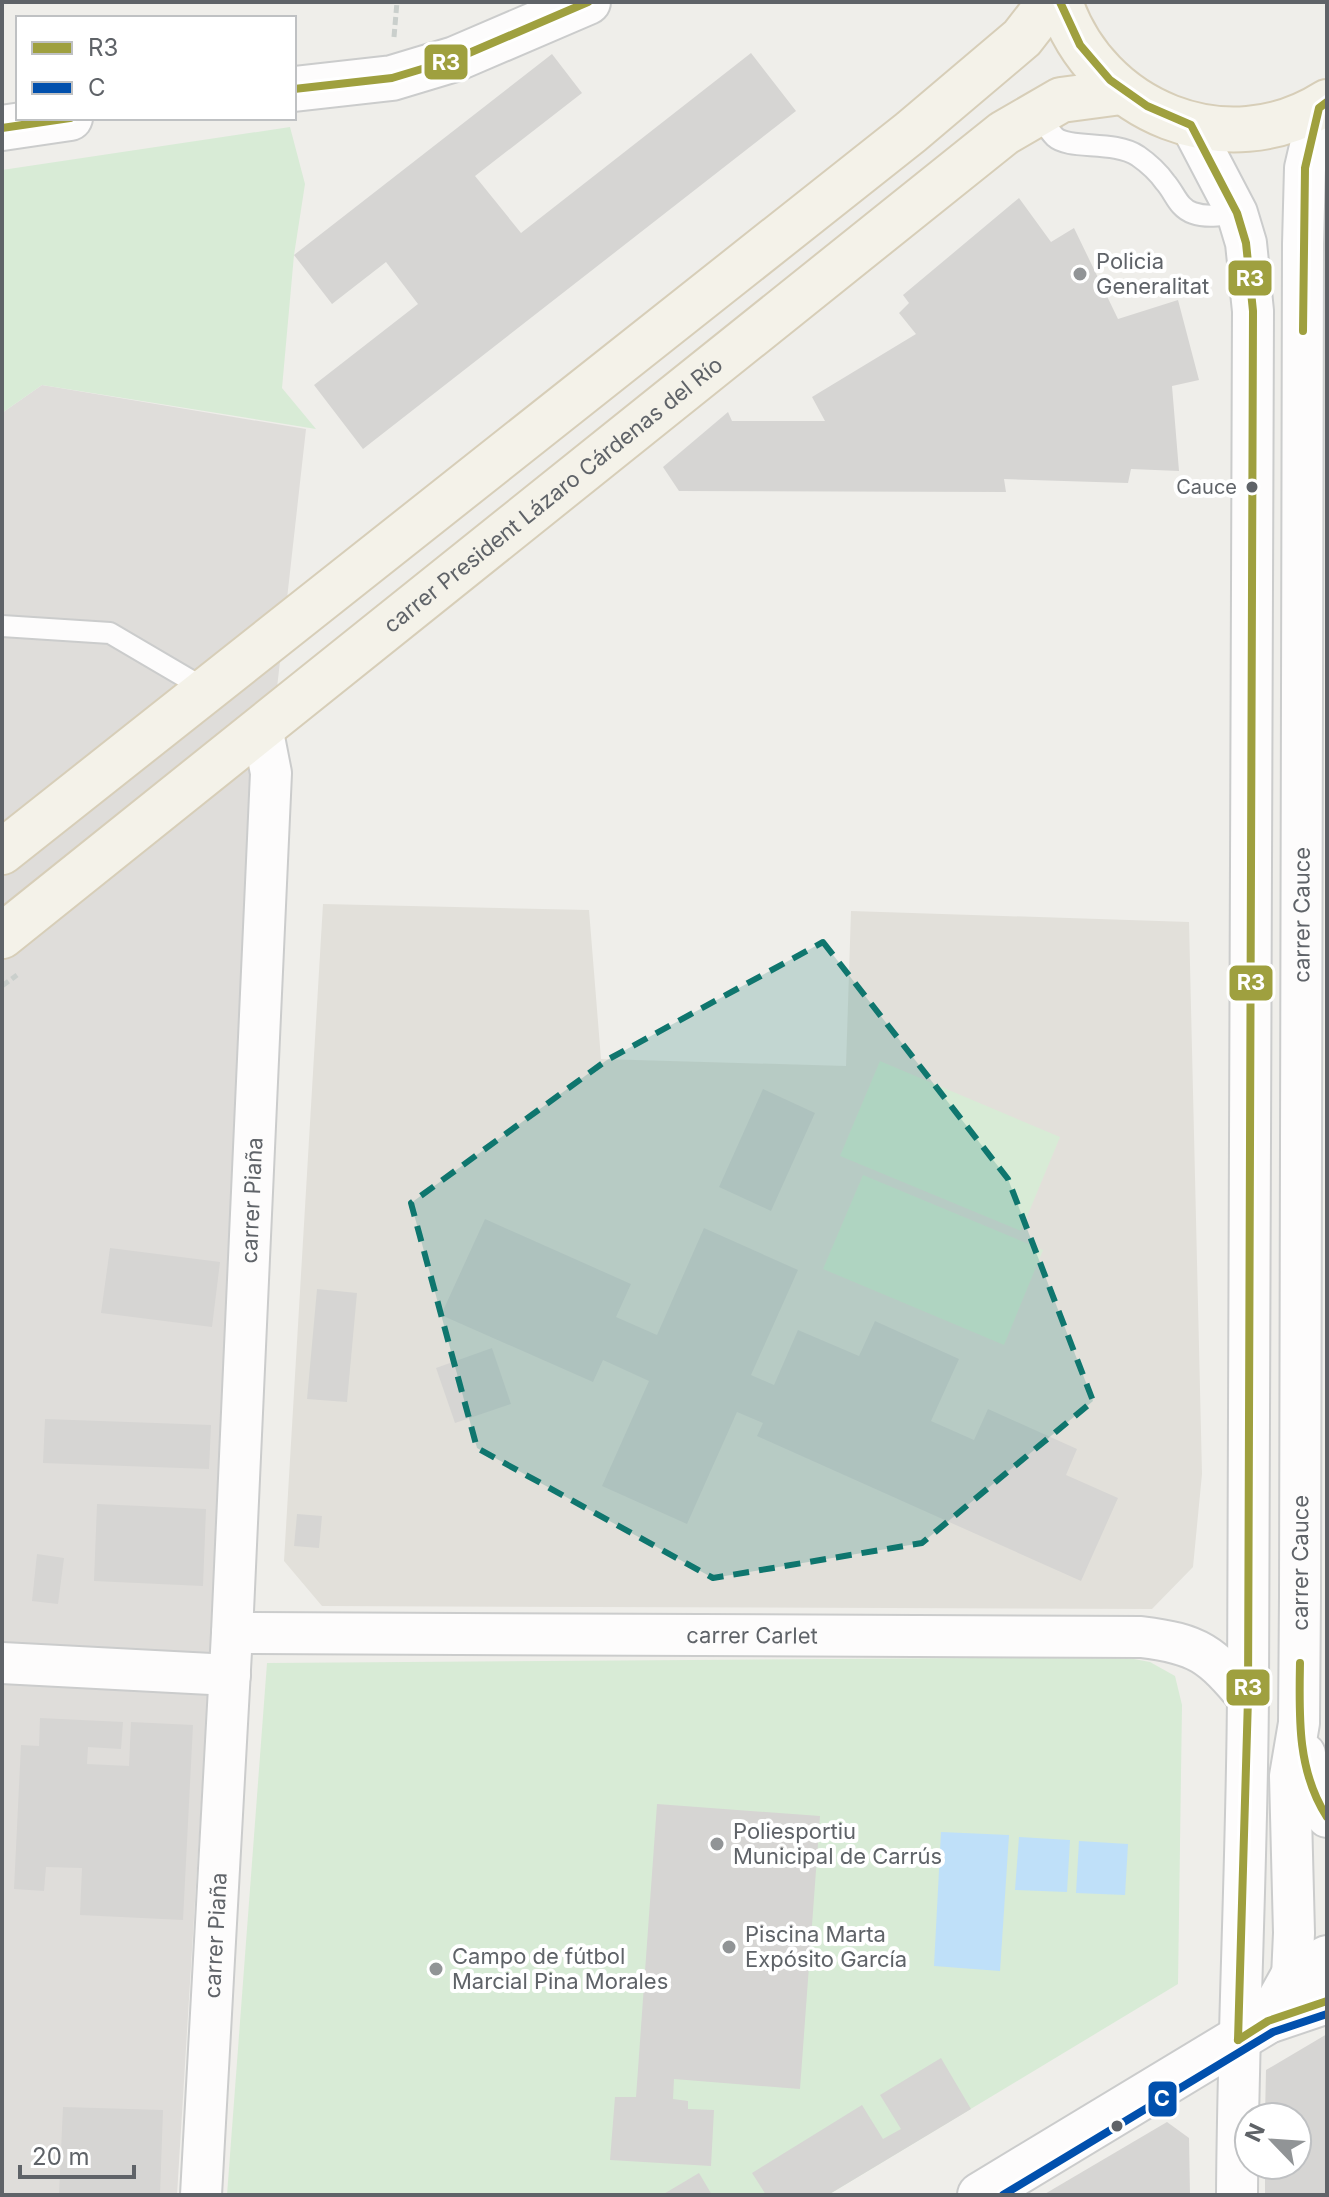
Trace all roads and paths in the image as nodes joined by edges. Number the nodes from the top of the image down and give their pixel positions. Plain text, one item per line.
1 (588, 2) edge
2 (1050, 2) edge
3 (1060, 2) edge
4 (296, 89) edge
5 (1121, 92) junction
6 (1323, 105) edge
7 (1037, 112) junction
8 (56, 120) edge
9 (1191, 125) junction
10 (2, 128) edge
11 (1237, 213) junction
12 (2, 626) edge
13 (207, 690) junction
14 (262, 727) junction
15 (2, 852) edge
16 (2, 936) edge
17 (232, 1633) junction
18 (2, 1663) edge
19 (230, 1675) junction
20 (1248, 1698) junction
21 (1299, 1723) junction
22 (1327, 1817) edge
23 (1315, 1979) edge
24 (1253, 2030) junction
25 (201, 2195) edge
26 (980, 2195) edge
27 (1237, 2195) edge

1 - 4 street
2 - 13 main road
3 - 5 main road
5 - 7 main road, carrer President Lázaro Cárdenas del Río
5 - 9 main road
6 - 9 main road
6 - 21 street, carrer Cauce
7 - 11 lane
7 - 14 main road, carrer President Lázaro Cárdenas del Río
8 - 10 street
9 - 11 street
11 - 20 street
12 - 13 lane
13 - 15 main road
14 - 16 main road, carrer President Lázaro Cárdenas del Río
14 - 17 street, carrer Piaña
17 - 19 street, carrer Piaña
17 - 20 street, carrer Carlet
18 - 19 street
19 - 25 street, carrer Piaña
20 - 24 street
21 - 22 street, carrer Cauce
21 - 23 street, carrer Cauce
23 - 24 street
24 - 26 street
24 - 27 street

